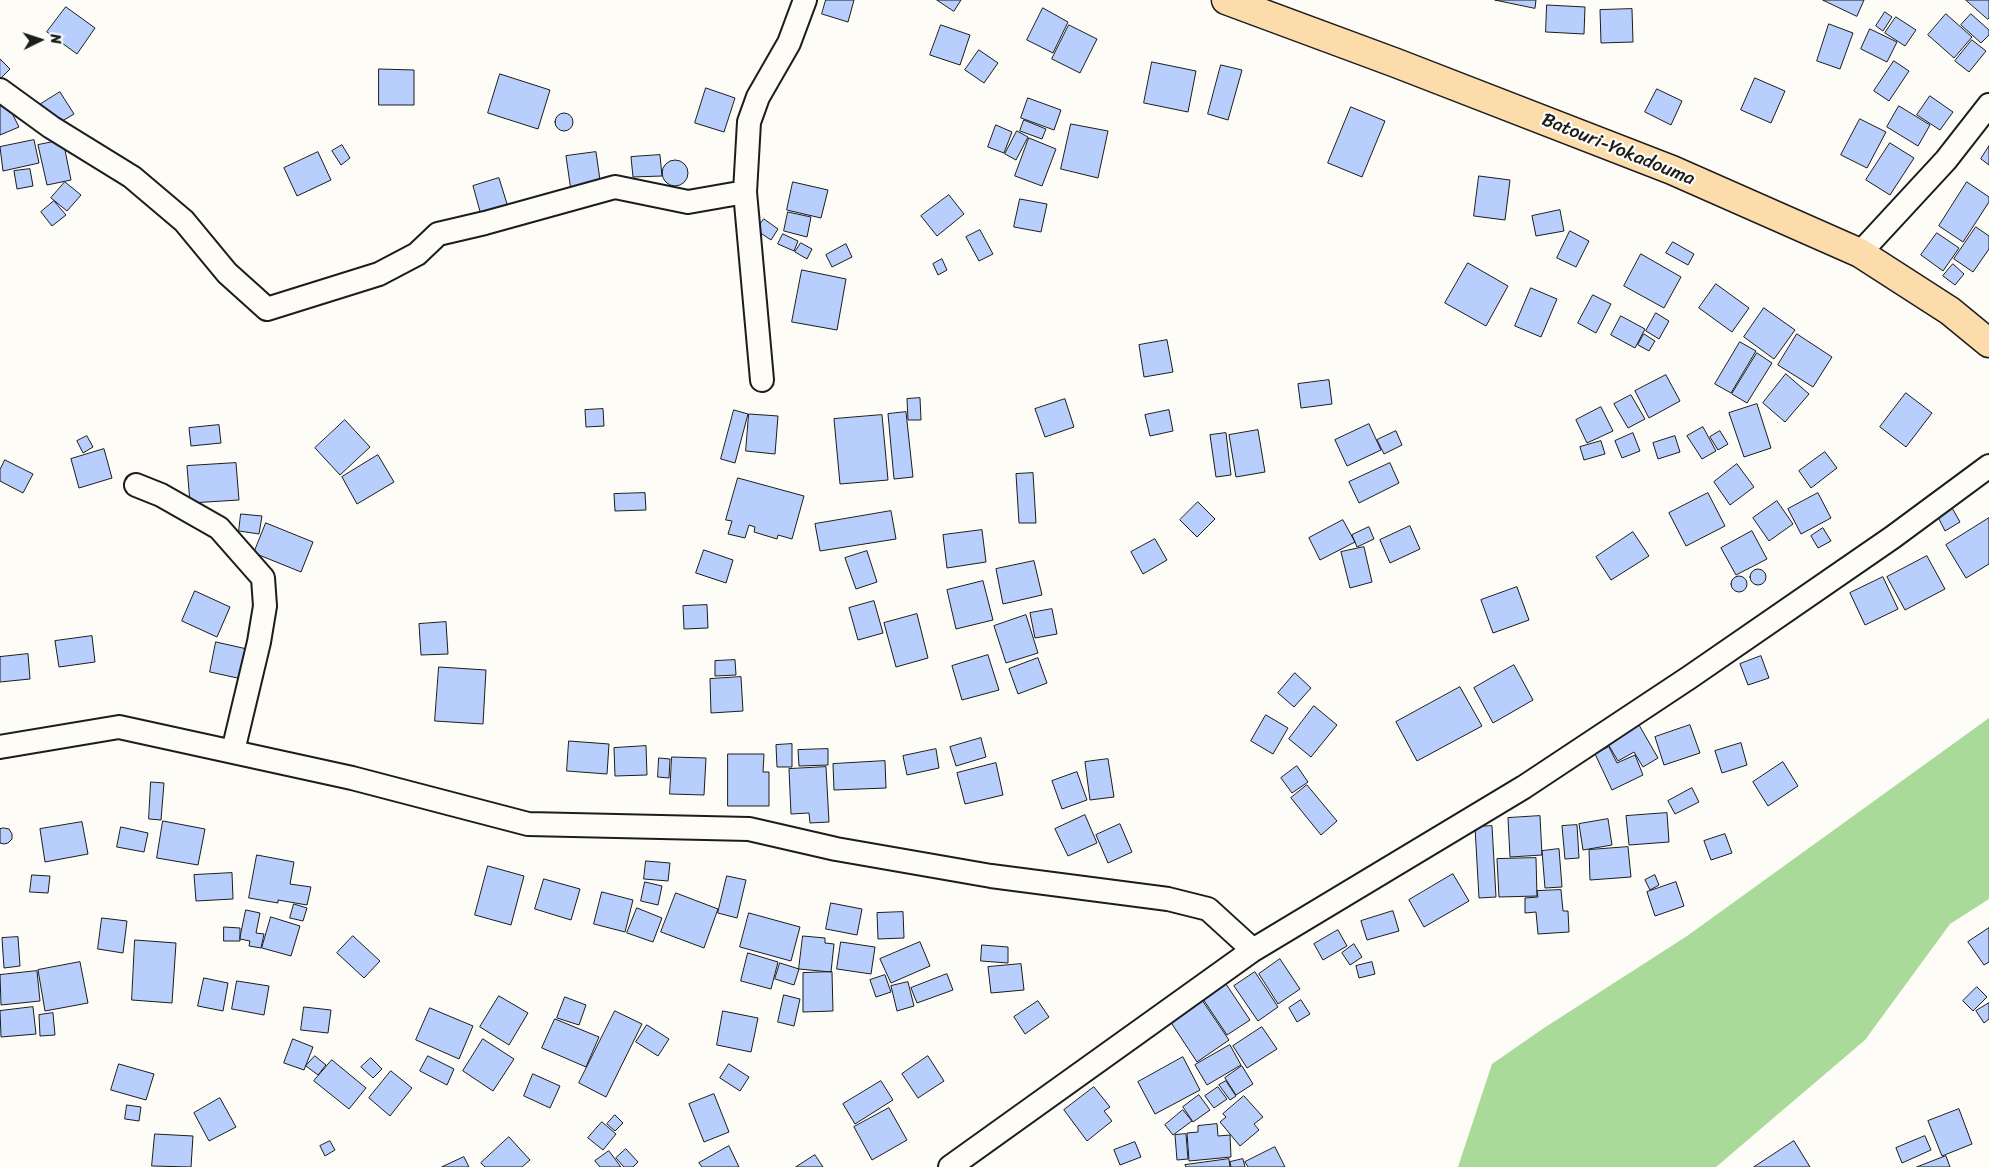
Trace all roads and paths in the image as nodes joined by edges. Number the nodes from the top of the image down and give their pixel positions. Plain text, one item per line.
1 (805, 0) edge
2 (1226, 0) edge
3 (0, 90) edge
4 (1989, 105) edge
5 (745, 192) junction
6 (1860, 253) junction
7 (1989, 343) edge
8 (762, 380) dead end
9 (1989, 466) edge
10 (136, 485) dead end
11 (0, 746) edge
12 (233, 751) junction
13 (1253, 950) junction
14 (950, 1167) edge

1 - 5 street
2 - 6 highway, Batouri-Yokadouma
3 - 5 street
4 - 6 street
5 - 8 street
6 - 7 highway, Batouri-Yokadouma
9 - 13 street
10 - 12 street
11 - 12 street
12 - 13 street
13 - 14 street

